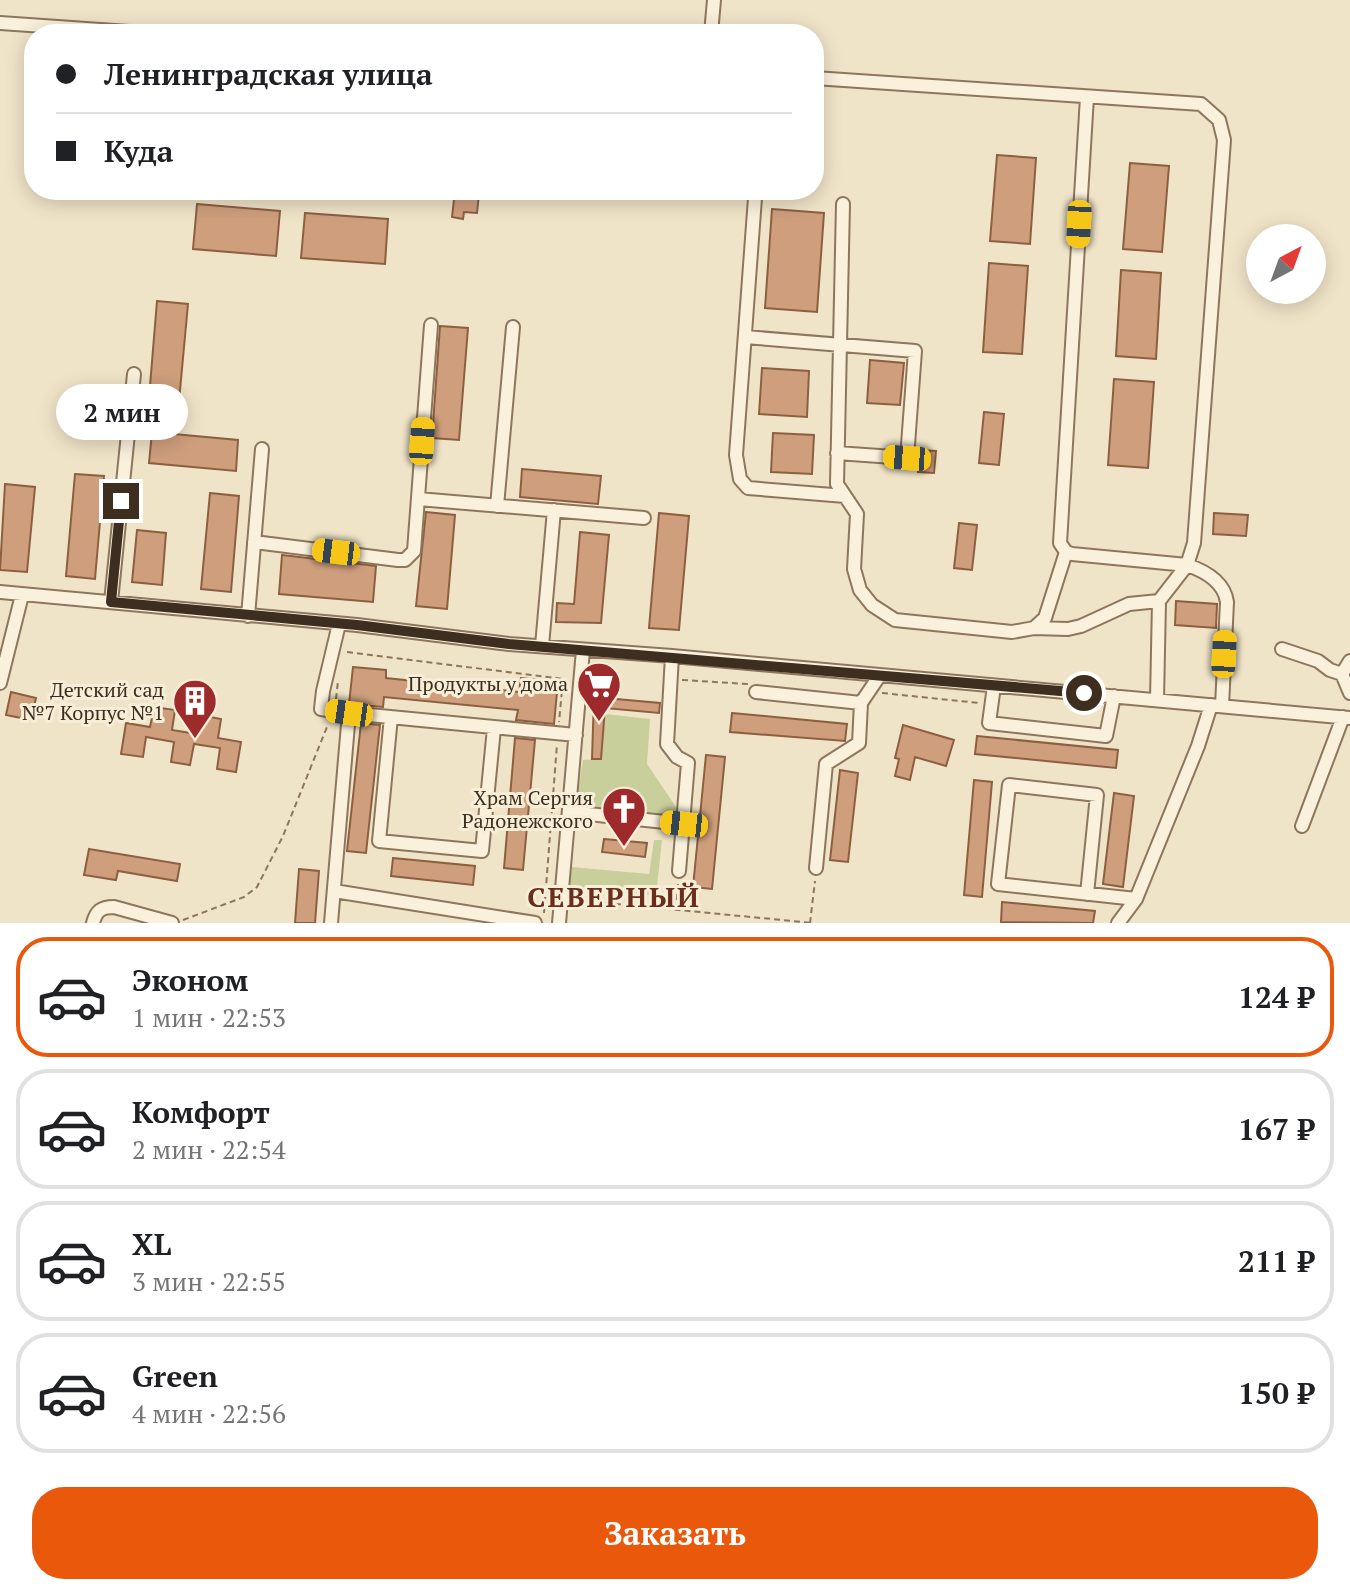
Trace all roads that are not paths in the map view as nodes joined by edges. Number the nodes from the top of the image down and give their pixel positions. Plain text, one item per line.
1 (714, 0) edge
2 (0, 23) edge
3 (712, 24) edge
4 (24, 25) edge
5 (824, 79) edge
6 (1087, 97) junction
7 (755, 200) edge
8 (843, 204) dead end
9 (431, 325) dead end
10 (513, 327) dead end
11 (745, 337) junction
12 (838, 345) junction
13 (134, 374) dead end
14 (262, 449) dead end
15 (837, 453) junction
16 (845, 496) junction
17 (418, 499) junction
18 (497, 506) junction
19 (554, 510) junction
20 (644, 518) dead end
21 (254, 542) junction
22 (1066, 552) junction
23 (1187, 565) junction
24 (0, 592) edge
25 (22, 595) junction
26 (1159, 601) junction
27 (111, 602) junction
28 (248, 616) junction
29 (339, 624) junction
30 (1034, 628) junction
31 (542, 646) junction
32 (1282, 649) dead end
33 (583, 650) junction
34 (672, 656) junction
35 (1350, 661) edge
36 (1342, 674) junction
37 (880, 675) junction
38 (0, 683) edge
39 (994, 686) junction
40 (756, 692) dead end
41 (1350, 693) edge
42 (1114, 696) junction
43 (1157, 700) junction
44 (861, 703) junction
45 (1216, 706) junction
46 (349, 713) junction
47 (391, 717) junction
48 (1346, 717) edge
49 (494, 728) junction
50 (576, 735) junction
51 (569, 812) junction
52 (684, 824) junction
53 (1302, 826) dead end
54 (816, 868) road end
55 (679, 871) road end
56 (334, 891) junction
57 (1087, 894) junction
58 (1136, 899) junction
59 (93, 923) edge
60 (169, 923) edge
61 (331, 923) edge
62 (535, 923) edge
63 (559, 923) edge
64 (1118, 923) edge

1 - 3 street
2 - 4 street
5 - 6 street
6 - 22 street
6 - 23 street
7 - 11 street
8 - 12 street
9 - 17 street
10 - 18 street
11 - 12 street
11 - 16 street
12 - 15 street
12 - 15 street
13 - 27 street
14 - 21 street
15 - 16 street
16 - 30 street
17 - 18 street
17 - 21 street
18 - 19 street
19 - 20 street
19 - 31 street
21 - 28 street
22 - 23 street
22 - 30 street
23 - 26 street
23 - 45 street
24 - 25 street
25 - 27 street
25 - 38 street
26 - 30 street
26 - 43 street
27 - 28 street
28 - 29 street
29 - 31 street
29 - 46 street
31 - 33 street
32 - 36 street
33 - 34 street
33 - 50 street
34 - 37 street
34 - 52 street
35 - 36 street
36 - 41 street
37 - 39 street
37 - 44 street
39 - 42 street
39 - 42 street
40 - 44 street
42 - 43 street
43 - 45 street
44 - 54 street
45 - 48 street
45 - 58 street
46 - 47 street
46 - 56 street
47 - 49 street
47 - 49 street
48 - 53 street
49 - 50 street
50 - 51 street
51 - 52 street
51 - 63 street
52 - 55 street
56 - 61 street
56 - 62 street
57 - 57 street
57 - 58 street
58 - 64 street
59 - 60 street

